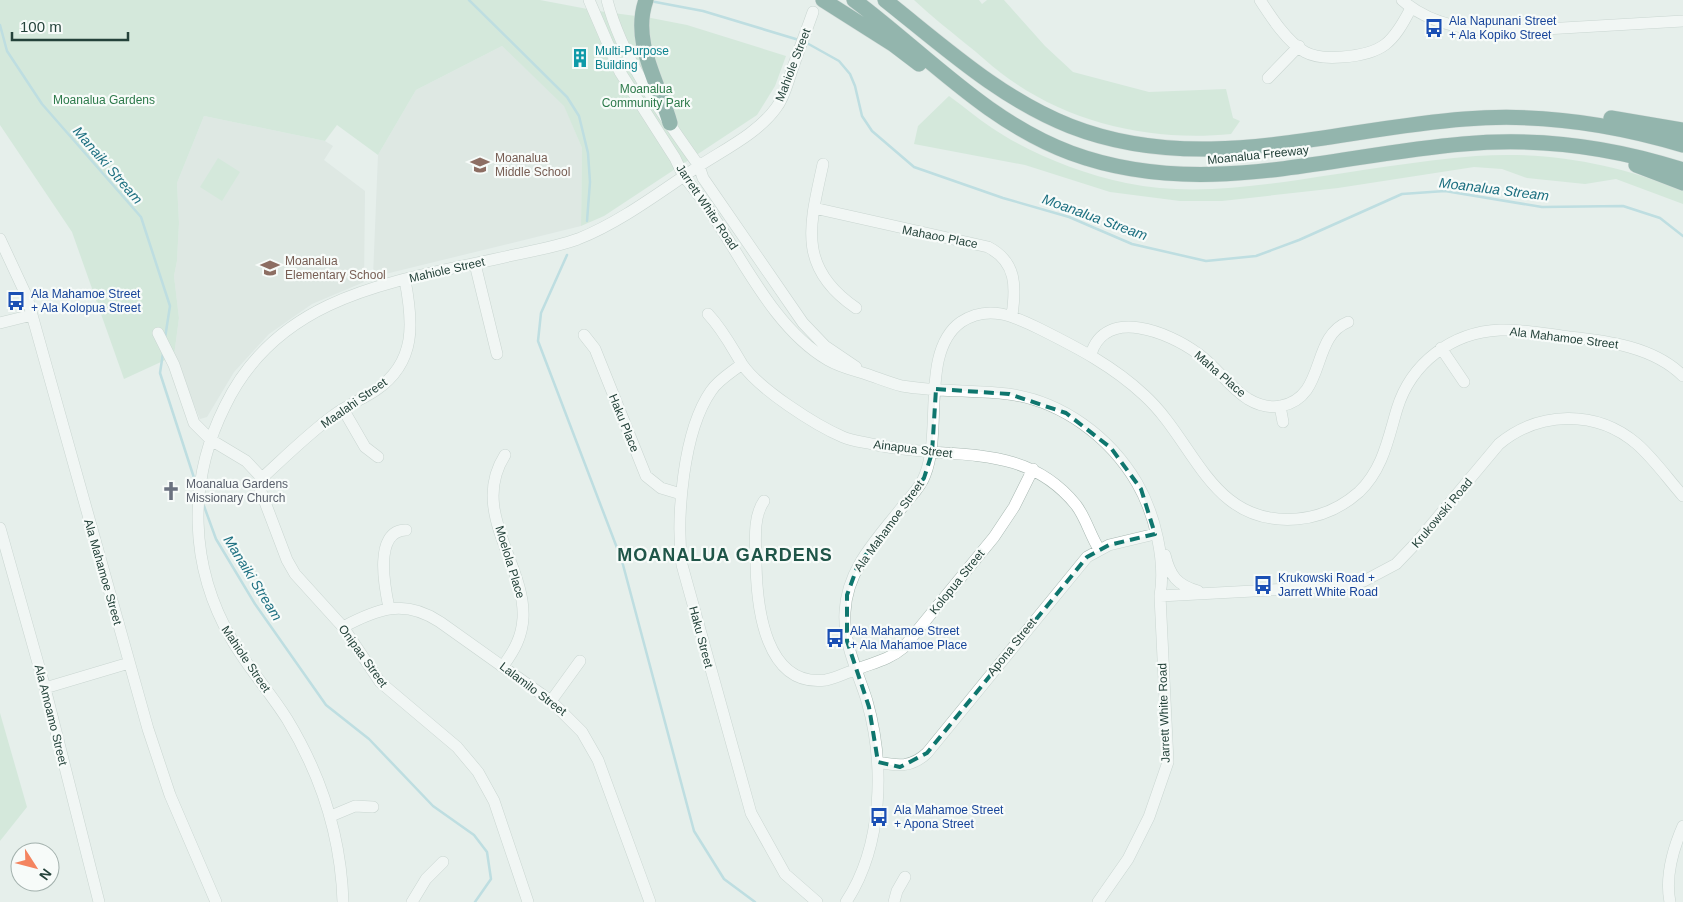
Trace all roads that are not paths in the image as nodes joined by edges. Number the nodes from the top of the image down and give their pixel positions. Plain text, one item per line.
1 (589, 0) edge
2 (607, 0) edge
3 (646, 0) edge
4 (823, 0) edge
5 (854, 0) edge
6 (885, 0) edge
7 (900, 0) edge
8 (1260, 0) edge
9 (1406, 4) edge
10 (813, 12) dead end
11 (1683, 21) edge
12 (1299, 46) junction
13 (1268, 78) dead end
14 (996, 85) junction
15 (1466, 118) junction
16 (1005, 120) junction
17 (670, 123) junction
18 (1683, 130) edge
19 (1575, 145) junction
20 (1683, 145) edge
21 (823, 164) dead end
22 (699, 166) junction
23 (1683, 170) edge
24 (684, 177) junction
25 (1683, 183) edge
26 (814, 208) junction
27 (0, 239) edge
28 (475, 264) junction
29 (405, 280) junction
30 (856, 308) dead end
31 (708, 314) dead end
32 (32, 315) junction
33 (1012, 315) junction
34 (1348, 322) dead end
35 (0, 323) edge
36 (584, 334) dead end
37 (160, 338) dead end
38 (1441, 348) junction
39 (498, 354) dead end
40 (1091, 354) junction
41 (742, 364) junction
42 (867, 374) junction
43 (1683, 376) edge
44 (1464, 382) dead end
45 (936, 389) junction
46 (1280, 406) junction
47 (343, 409) junction
48 (1283, 422) dead end
49 (211, 440) junction
50 (932, 453) junction
51 (505, 455) dead end
52 (378, 457) dead end
53 (1033, 469) junction
54 (262, 478) junction
55 (681, 494) junction
56 (1683, 496) edge
57 (764, 501) dead end
58 (0, 528) edge
59 (406, 530) dead end
60 (1155, 536) junction
61 (1099, 549) junction
62 (1210, 593) junction
63 (1160, 596) junction
64 (389, 608) junction
65 (343, 627) junction
66 (580, 661) dead end
67 (129, 663) junction
68 (503, 666) junction
69 (857, 669) junction
70 (45, 688) junction
71 (551, 701) junction
72 (878, 762) junction
73 (373, 807) dead end
74 (332, 816) junction
75 (1683, 826) edge
76 (443, 862) dead end
77 (905, 877) dead end
78 (99, 902) edge
79 (216, 902) edge
80 (343, 902) edge
81 (412, 902) edge
82 (528, 902) edge
83 (650, 902) edge
84 (817, 902) edge
85 (846, 902) edge
86 (894, 902) edge
87 (1098, 902) edge
88 (1670, 902) edge

1 - 24 street, Jarrett White Road
2 - 17 street, Jarrett White Road
3 - 17 highway
4 - 16 highway
5 - 16 highway, Moanalua Freeway
6 - 14 highway, Moanalua Freeway
7 - 14 highway
8 - 12 street
9 - 11 street
9 - 12 street
10 - 22 street, Mahiole Street
12 - 13 street
14 - 15 highway, Moanalua Freeway
15 - 18 highway
15 - 20 highway, Moanalua Freeway
16 - 19 highway, Moanalua Freeway
17 - 22 street, Jarrett White Road
19 - 23 highway, Moanalua Freeway
19 - 25 highway
21 - 26 street
22 - 24 street, Mahiole Street
22 - 42 street, Jarrett White Road
24 - 28 street, Mahiole Street
24 - 42 street, Jarrett White Road
26 - 30 street
26 - 33 street, Mahaoo Place
27 - 32 street, Ala Mahamoe Street
28 - 29 street, Mahiole Street
28 - 39 street
29 - 47 street, Maalahi Street
29 - 49 street, Mahiole Street
31 - 41 street, Ainapua Street
32 - 35 street
32 - 67 street, Ala Mahamoe Street
33 - 40 street, Ala Mahamoe Street
33 - 45 street, Ala Mahamoe Street
34 - 46 street
36 - 55 street, Haku Place
37 - 49 street
38 - 40 street, Ala Mahamoe Street
38 - 43 street, Ala Mahamoe Street
38 - 44 street
40 - 46 street, Maha Place
41 - 50 street, Ainapua Street
41 - 55 street, Haku Street
42 - 45 street, Jarrett White Road
45 - 50 street, Ala Mahamoe Street
45 - 60 street, Jarrett White Road
46 - 48 street
47 - 52 street
47 - 54 street, Maalahi Street
49 - 54 street
49 - 74 street, Mahiole Street
50 - 53 street, Ainapua Street
50 - 69 street, Ala Mahamoe Street
51 - 68 street, Moelola Place
53 - 61 street, Ainapua Street
53 - 69 street, Kolopua Street
54 - 65 street, Onipaa Street
55 - 84 street, Haku Street
56 - 62 street, Krukowski Road
57 - 69 street, Kolopua Street
58 - 70 street, Ala Amoamo Street
59 - 64 street
60 - 61 street, Apona Street
60 - 62 street
60 - 63 street, Jarrett White Road
61 - 72 street, Apona Street
62 - 63 street, Krukowski Road
63 - 87 street, Jarrett White Road
64 - 65 street, Lalamilo Street
64 - 68 street, Lalamilo Street
65 - 82 street, Onipaa Street
66 - 71 street
67 - 70 street
67 - 79 street, Ala Mahamoe Street
68 - 71 street, Lalamilo Street
69 - 72 street, Ala Mahamoe Street
70 - 78 street, Ala Amoamo Street
71 - 83 street, Lalamilo Street
72 - 85 street, Ala Mahamoe Street
73 - 74 street
74 - 80 street, Mahiole Street
75 - 88 street
76 - 81 street
77 - 86 street

